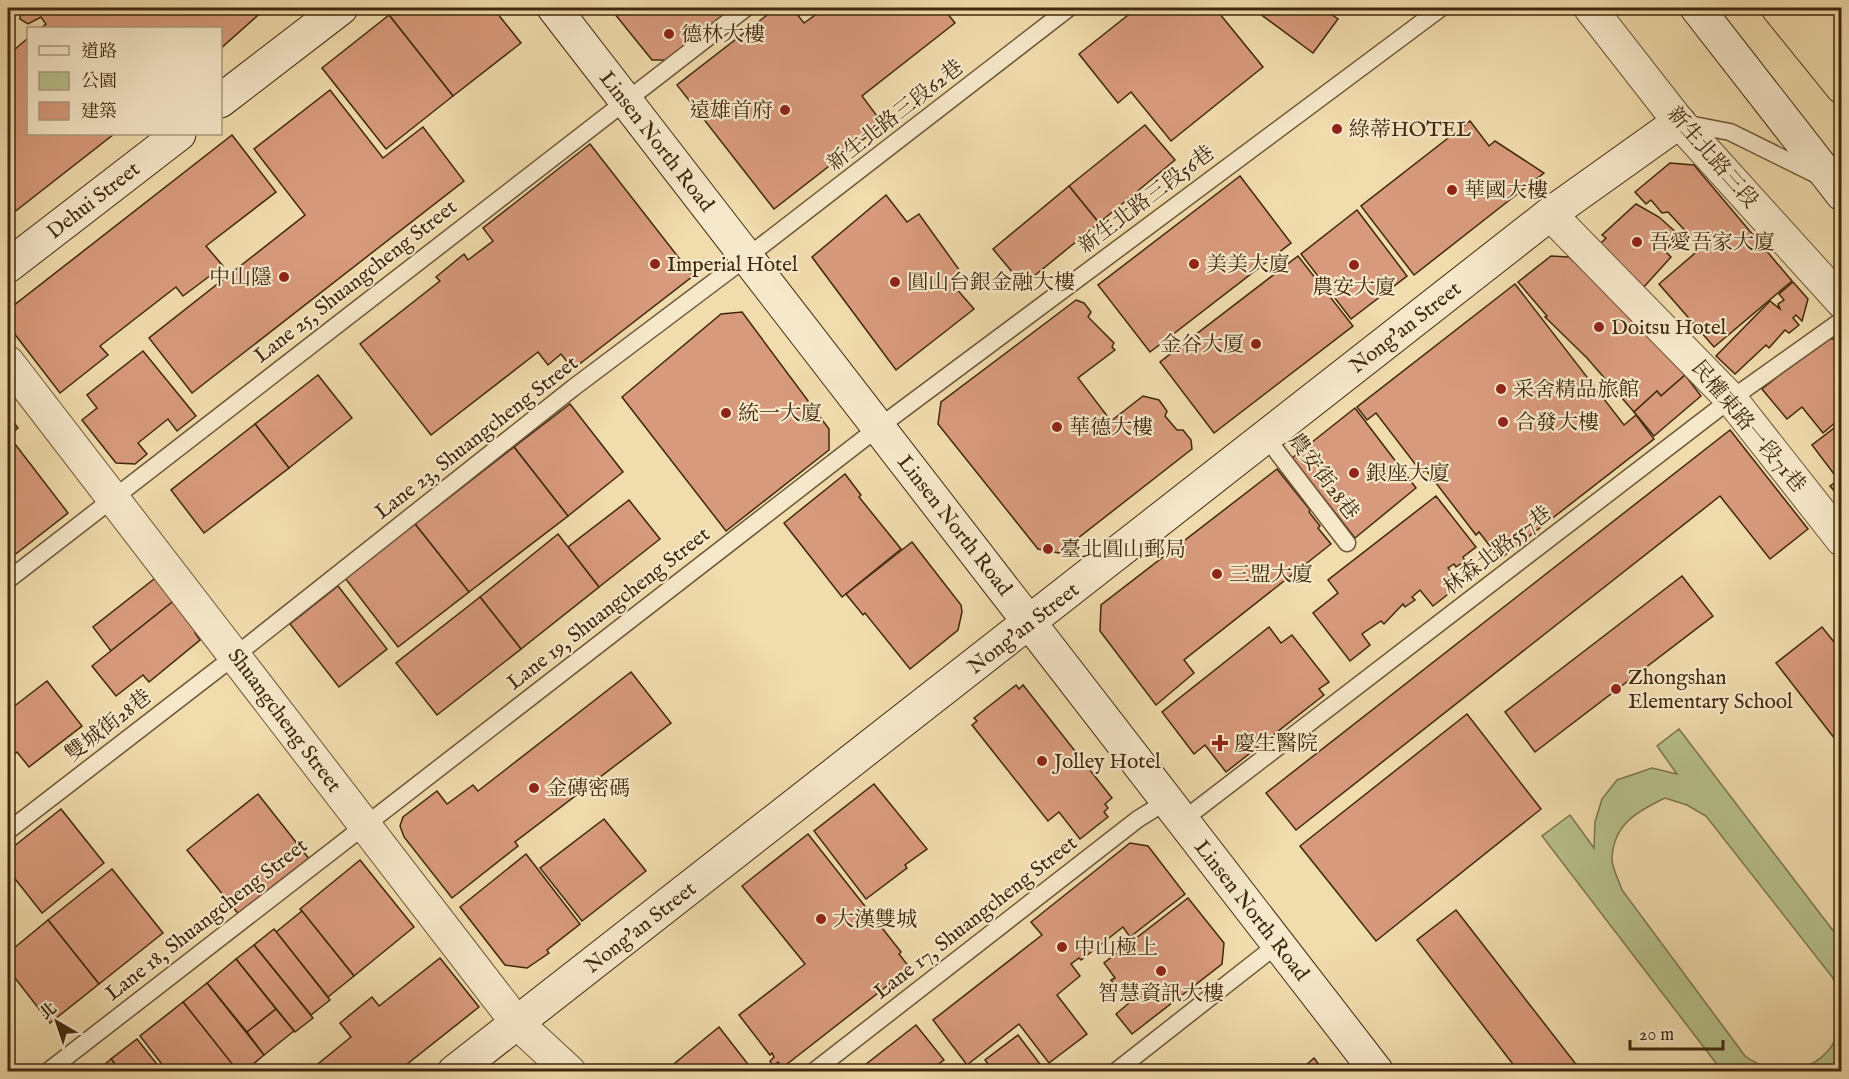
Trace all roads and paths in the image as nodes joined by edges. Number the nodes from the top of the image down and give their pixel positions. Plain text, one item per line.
1 (341, 8) edge
2 (554, 8) edge
3 (746, 8) edge
4 (1069, 8) edge
5 (1441, 8) edge
6 (1590, 8) edge
7 (1697, 8) edge
8 (1778, 8) edge
9 (1814, 8) edge
10 (1835, 8) edge
11 (1842, 14) edge
12 (1842, 43) edge
13 (1842, 87) edge
14 (222, 99) edge
15 (626, 100) junction
16 (1679, 122) junction
17 (178, 135) edge
18 (1837, 188) edge
19 (1550, 214) junction
20 (747, 258) junction
21 (8, 266) edge
22 (1842, 302) edge
23 (1842, 320) edge
24 (8, 362) edge
25 (1731, 399) junction
26 (879, 427) junction
27 (1266, 436) junction
28 (112, 498) junction
29 (1842, 540) edge
30 (1347, 543) dead end
31 (8, 580) edge
32 (1030, 623) junction
33 (236, 655) junction
34 (1175, 810) junction
35 (365, 825) junction
36 (8, 831) edge
37 (1278, 944) junction
38 (517, 1023) junction
39 (47, 1071) edge
40 (454, 1071) edge
41 (570, 1071) edge
42 (813, 1071) edge
43 (1115, 1071) edge
44 (1377, 1071) edge

1 - 14 street
2 - 15 street, Linsen North Road
3 - 15 lane, Lane 25, Shuangcheng Street
4 - 20 lane, 新生北路三段62巷
5 - 26 lane, 新生北路三段56巷
6 - 16 street, 新生北路三段
7 - 18 street
8 - 13 highway
9 - 12 highway
10 - 11 highway
15 - 20 street, Linsen North Road
15 - 28 lane, Lane 25, Shuangcheng Street
16 - 18 lane
16 - 19 street, Nong'an Street
16 - 22 street, 新生北路三段
17 - 21 street, Dehui Street
19 - 25 street, 民權東路一段71巷
19 - 27 street, Nong'an Street
20 - 26 street, Linsen North Road
20 - 33 lane, Lane 23, Shuangcheng Street
23 - 25 lane, 林森北路557巷
24 - 28 street, Shuangcheng Street
25 - 29 street, 民權東路一段71巷
25 - 34 lane, 林森北路557巷
26 - 32 street, Linsen North Road
26 - 35 lane, Lane 19, Shuangcheng Street
27 - 30 lane, 農安街28巷
27 - 32 street, Nong'an Street
28 - 31 lane, Lane 25, Shuangcheng Street
28 - 33 street, Shuangcheng Street
32 - 34 street, Linsen North Road
32 - 38 street, Nong'an Street
33 - 35 street, Shuangcheng Street
33 - 36 lane, 雙城街28巷
34 - 37 street, Linsen North Road
34 - 42 lane, Lane 17, Shuangcheng Street
35 - 38 street, Shuangcheng Street
35 - 39 lane, Lane 18, Shuangcheng Street
37 - 43 lane
37 - 44 street, Linsen North Road
38 - 40 street, Nong'an Street
38 - 41 street, Shuangcheng Street

